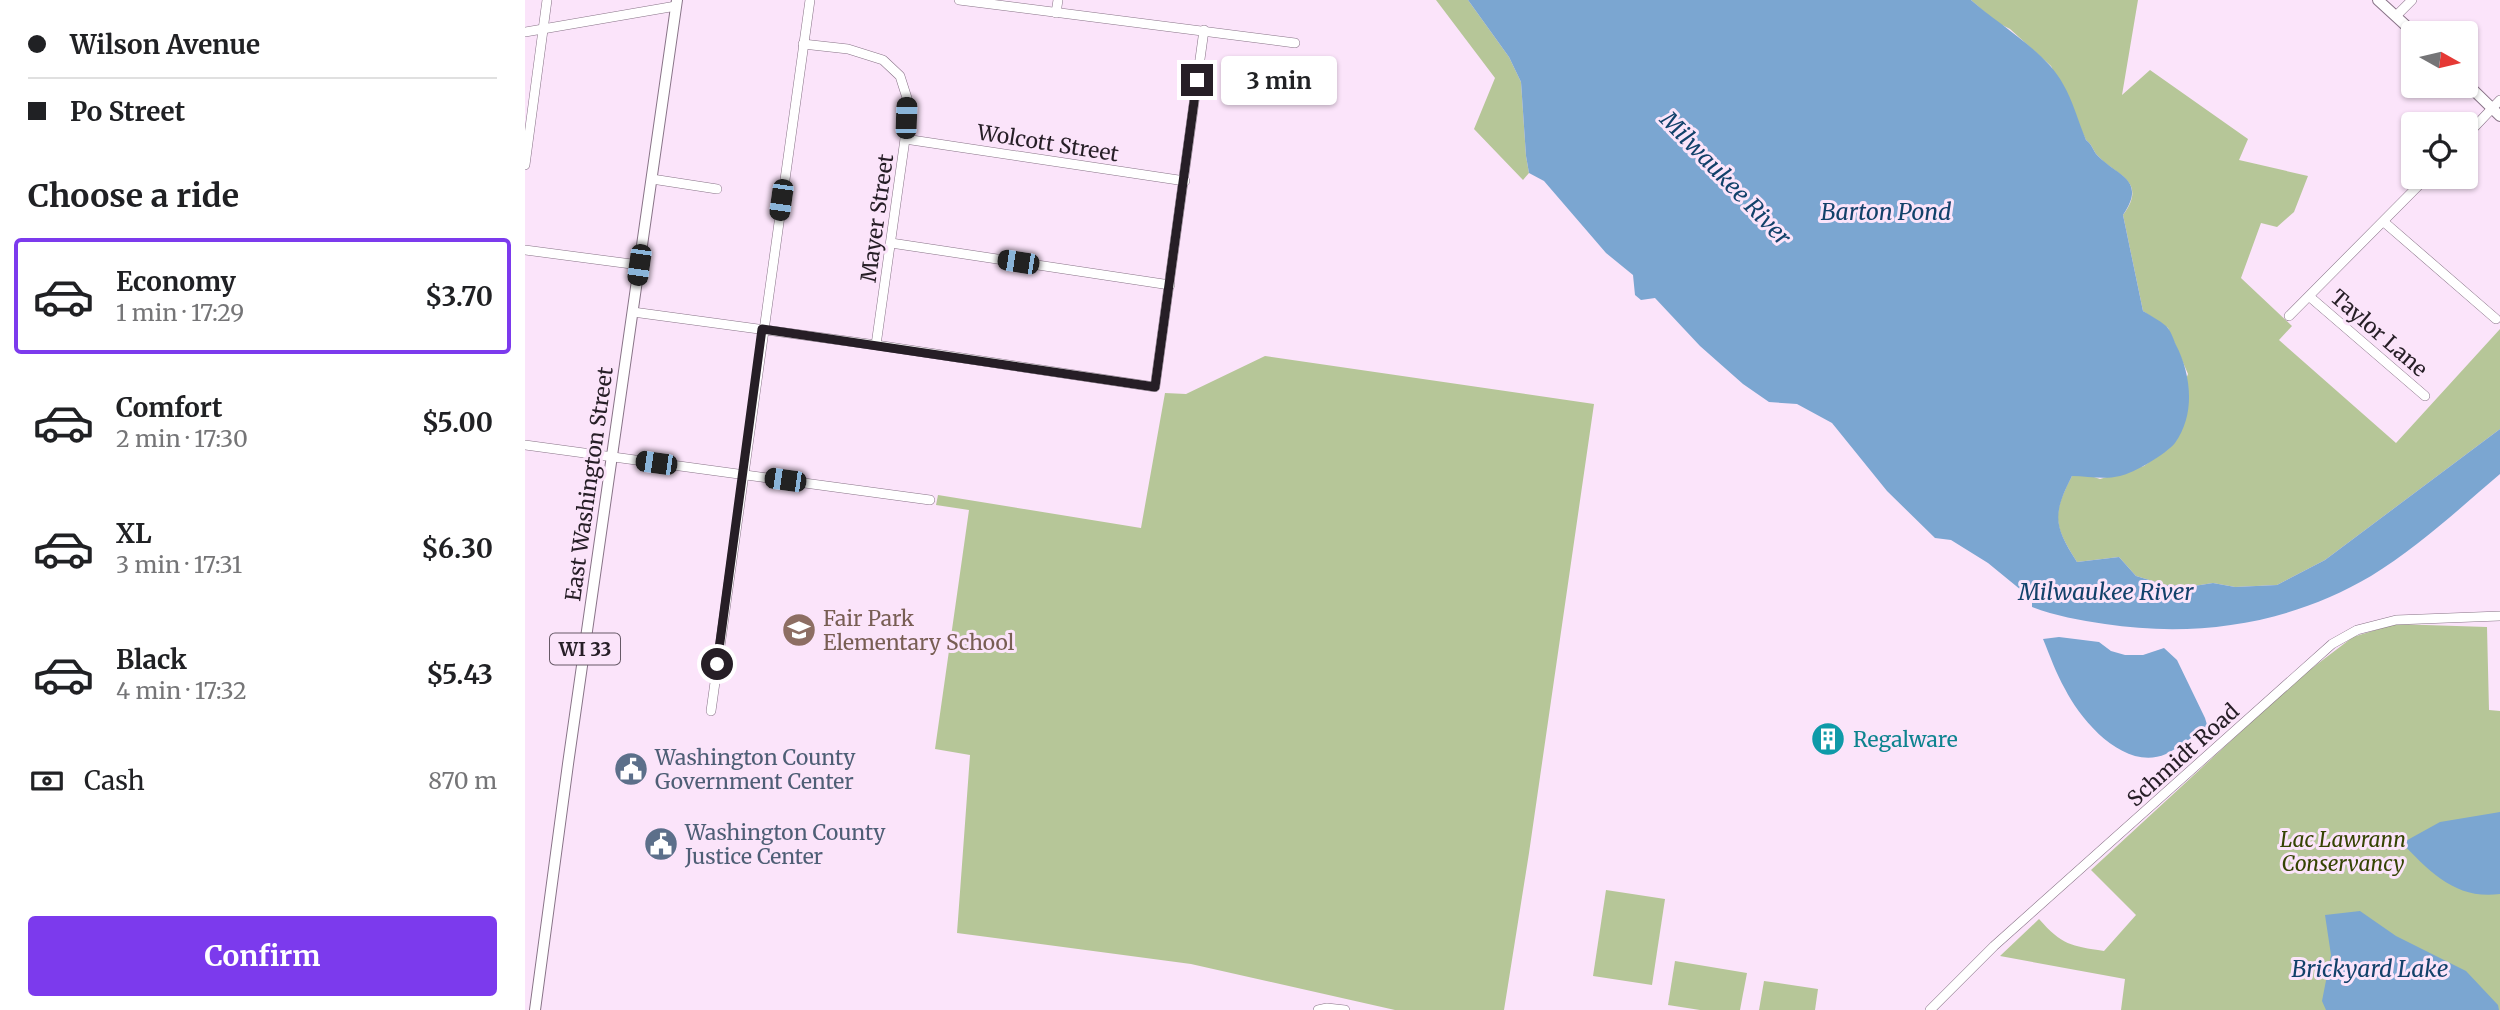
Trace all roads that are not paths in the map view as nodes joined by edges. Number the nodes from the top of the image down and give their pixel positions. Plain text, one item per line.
1 (548, 0) edge
2 (810, 0) edge
3 (960, 0) edge
4 (1058, 0) edge
5 (2378, 0) edge
6 (2412, 0) edge
7 (676, 2) edge
8 (1056, 13) junction
9 (2396, 16) junction
10 (2401, 21) edge
11 (544, 29) junction
12 (1204, 30) junction
13 (525, 32) edge
14 (1295, 43) dead end
15 (803, 44) junction
16 (2478, 93) edge
17 (2497, 108) edge
18 (2478, 125) edge
19 (905, 139) junction
20 (525, 165) edge
21 (652, 179) junction
22 (1185, 181) junction
23 (717, 189) dead end
24 (2416, 189) edge
25 (2384, 222) junction
26 (891, 243) junction
27 (525, 250) edge
28 (639, 265) junction
29 (1170, 285) junction
30 (2310, 297) junction
31 (633, 312) junction
32 (2288, 316) dead end
33 (2496, 319) dead end
34 (762, 329) junction
35 (876, 345) junction
36 (2425, 396) dead end
37 (525, 445) edge
38 (613, 457) junction
39 (743, 475) junction
40 (930, 500) dead end
41 (2500, 616) edge
42 (711, 711) dead end
43 (535, 1010) edge
44 (1318, 1010) edge
45 (1345, 1010) edge
46 (1930, 1010) edge

1 - 11 street
2 - 15 street
3 - 8 street
4 - 8 street
5 - 9 main road
6 - 9 street
7 - 11 street
7 - 21 main road, East Washington Street / WI 33
8 - 12 street
9 - 10 main road
11 - 13 street
11 - 20 street
12 - 14 street
12 - 22 street
15 - 19 street, Mayer Street
15 - 34 street
16 - 17 main road
17 - 18 street
19 - 22 street, Wolcott Street
19 - 26 street, Mayer Street
21 - 23 street
21 - 28 main road, East Washington Street / WI 33
22 - 29 street
24 - 25 street
25 - 30 street
25 - 33 street
26 - 29 street
26 - 35 street, Mayer Street
27 - 28 street
28 - 31 main road, East Washington Street / WI 33
29 - 35 street
30 - 32 street
30 - 36 street, Taylor Lane
31 - 34 street
31 - 38 main road, East Washington Street / WI 33
34 - 35 street
34 - 39 street
37 - 38 street
38 - 39 street
38 - 43 main road, East Washington Street / WI 33
39 - 40 street
39 - 42 street
41 - 46 street, Schmidt Road
44 - 45 street

